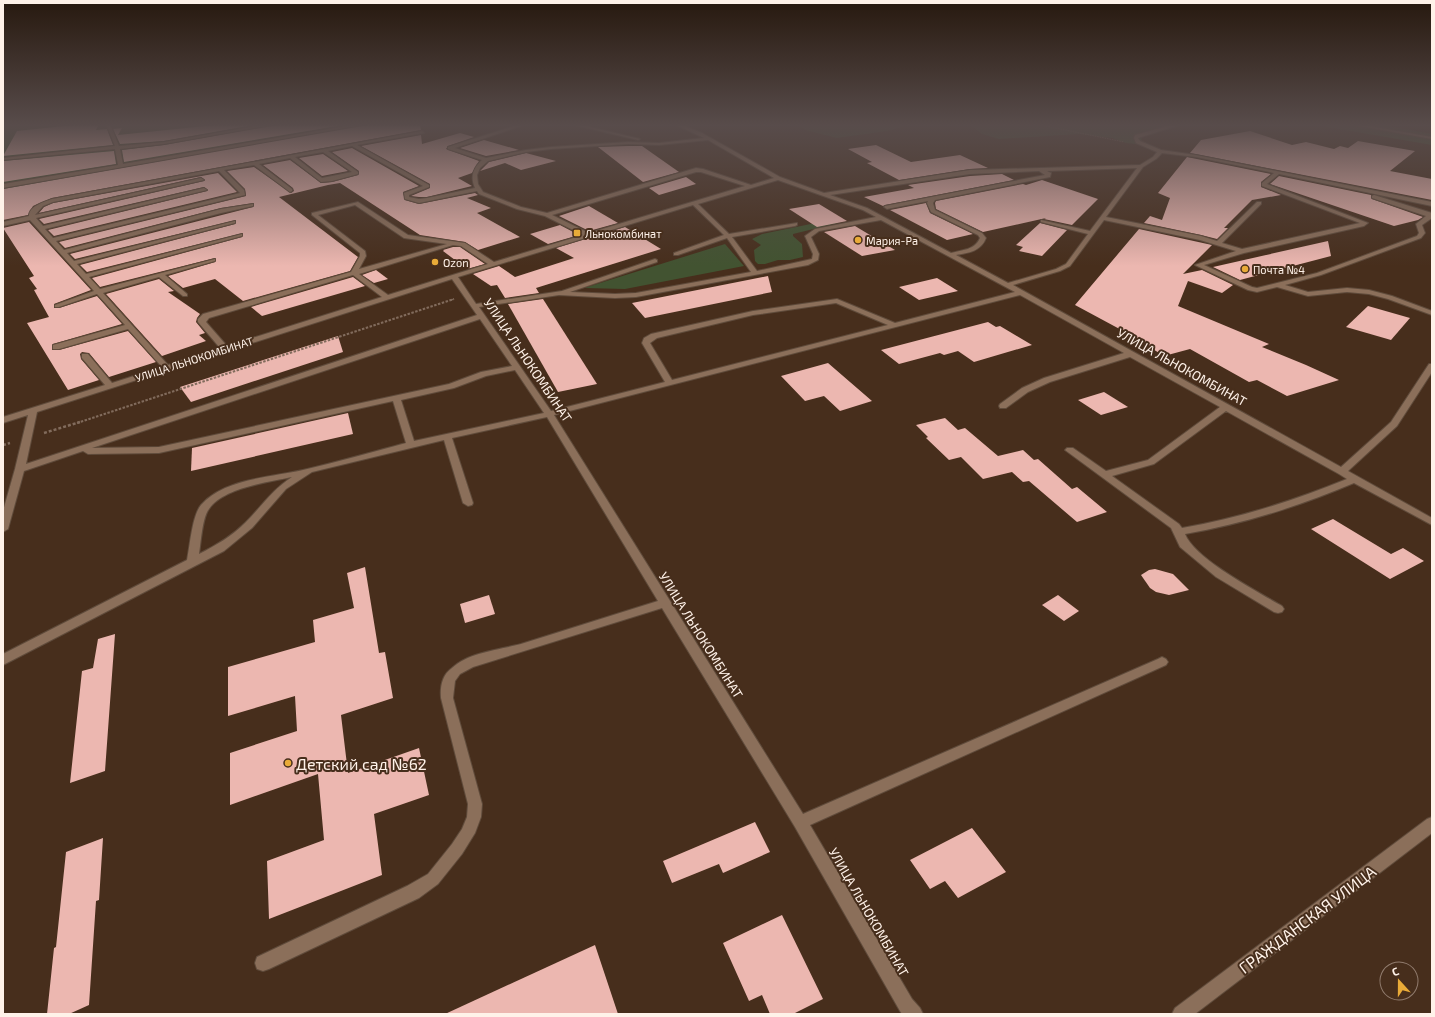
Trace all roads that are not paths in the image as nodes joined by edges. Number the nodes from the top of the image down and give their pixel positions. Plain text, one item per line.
1 (89, 171) edge
2 (207, 171) edge
3 (222, 171) edge
4 (266, 171) edge
5 (310, 171) edge
6 (355, 171) edge
7 (402, 171) edge
8 (475, 171) edge
9 (691, 171) edge
10 (705, 171) edge
11 (766, 171) edge
12 (982, 171) edge
13 (1046, 171) edge
14 (1137, 171) edge
15 (1271, 171) edge
16 (1278, 173) junction
17 (778, 178) junction
18 (201, 180) dead end
19 (1326, 182) junction
20 (3, 186) edge
21 (750, 186) junction
22 (479, 189) junction
23 (204, 190) dead end
24 (290, 190) dead end
25 (823, 194) junction
26 (933, 199) junction
27 (1259, 203) dead end
28 (695, 204) junction
29 (1432, 204) edge
30 (251, 205) dead end
31 (887, 207) dead end
32 (547, 215) junction
33 (1431, 216) edge
34 (32, 218) junction
35 (881, 218) junction
36 (1102, 218) junction
37 (1043, 221) dead end
38 (232, 222) dead end
39 (3, 224) edge
40 (796, 224) dead end
41 (42, 228) junction
42 (1091, 233) junction
43 (240, 235) dead end
44 (590, 236) junction
45 (728, 236) junction
46 (52, 240) junction
47 (1218, 243) junction
48 (455, 244) junction
49 (1242, 251) junction
50 (63, 252) junction
51 (676, 254) dead end
52 (949, 255) junction
53 (213, 260) dead end
54 (655, 261) dead end
55 (73, 263) junction
56 (494, 265) junction
57 (755, 272) junction
58 (354, 273) junction
59 (160, 275) junction
60 (85, 276) junction
61 (454, 276) junction
62 (1007, 285) junction
63 (1278, 285) junction
64 (98, 292) junction
65 (559, 293) junction
66 (1021, 293) junction
67 (185, 295) dead end
68 (388, 298) junction
69 (57, 306) dead end
70 (478, 311) junction
71 (1432, 313) edge
72 (894, 325) junction
73 (130, 326) junction
74 (56, 347) dead end
75 (225, 349) junction
76 (1130, 354) junction
77 (85, 356) dead end
78 (1432, 366) edge
79 (516, 367) junction
80 (167, 368) junction
81 (670, 382) junction
82 (110, 386) junction
83 (396, 398) junction
84 (1003, 406) dead end
85 (1226, 407) junction
86 (33, 410) junction
87 (549, 414) junction
88 (3, 420) edge
89 (447, 436) junction
90 (411, 445) junction
91 (1070, 450) dead end
92 (72, 452) junction
93 (20, 470) junction
94 (309, 470) junction
95 (1342, 472) junction
96 (1104, 475) junction
97 (1354, 479) junction
98 (468, 503) dead end
99 (1432, 522) edge
100 (3, 529) edge
101 (1179, 532) junction
102 (192, 562) junction
103 (665, 603) junction
104 (1278, 609) dead end
105 (3, 660) edge
106 (1162, 662) dead end
107 (800, 822) junction
108 (1432, 824) edge
109 (263, 963) dead end
110 (914, 1014) edge
111 (1181, 1014) edge

1 - 20 street
2 - 34 street
3 - 46 street
4 - 24 street
5 - 6 street
7 - 22 street
8 - 22 street
9 - 32 street
10 - 21 street
11 - 17 street
12 - 25 street, УЛИЦА ЛЬНОКОМБИНАТ
13 - 26 street
14 - 36 street, УЛИЦА ЛЬНОКОМБИНАТ
15 - 16 street
16 - 19 street
16 - 49 street
17 - 21 street, УЛИЦА ЛЬНОКОМБИНАТ
17 - 25 street, УЛИЦА ЛЬНОКОМБИНАТ
18 - 34 street
19 - 29 street
19 - 33 street
21 - 28 street, УЛИЦА ЛЬНОКОМБИНАТ
22 - 32 street
23 - 41 street
25 - 35 street, УЛИЦА ЛЬНОКОМБИНАТ
26 - 31 street
26 - 52 street
27 - 47 street
28 - 44 street, УЛИЦА ЛЬНОКОМБИНАТ
28 - 45 street
30 - 50 street
32 - 44 street
33 - 63 street
34 - 39 street
34 - 41 street
35 - 52 street, УЛИЦА ЛЬНОКОМБИНАТ
35 - 57 street
36 - 42 street, УЛИЦА ЛЬНОКОМБИНАТ
36 - 47 street
37 - 42 street
38 - 55 street
40 - 45 street
41 - 46 street
42 - 62 street, УЛИЦА ЛЬНОКОМБИНАТ
43 - 60 street
44 - 56 street, УЛИЦА ЛЬНОКОМБИНАТ
45 - 51 street
45 - 57 street
46 - 50 street
47 - 49 street
48 - 56 street
48 - 58 street
48 - 58 street
49 - 63 street
50 - 55 street
52 - 62 street, УЛИЦА ЛЬНОКОМБИНАТ
53 - 59 street
54 - 65 street
55 - 60 street
56 - 61 street, УЛИЦА ЛЬНОКОМБИНАТ
57 - 65 street
58 - 68 street
58 - 75 street
59 - 64 street
59 - 67 street
60 - 64 street
61 - 68 street, УЛИЦА ЛЬНОКОМБИНАТ
61 - 70 street, УЛИЦА ЛЬНОКОМБИНАТ
62 - 66 street, УЛИЦА ЛЬНОКОМБИНАТ
63 - 71 street
64 - 69 street
64 - 73 street
65 - 70 street
66 - 72 street
66 - 76 street, УЛИЦА ЛЬНОКОМБИНАТ
68 - 75 street, УЛИЦА ЛЬНОКОМБИНАТ
70 - 79 street, УЛИЦА ЛЬНОКОМБИНАТ
70 - 92 street
72 - 81 street
72 - 81 street
73 - 74 street
73 - 80 street
75 - 80 street, УЛИЦА ЛЬНОКОМБИНАТ
76 - 84 street
76 - 85 street, УЛИЦА ЛЬНОКОМБИНАТ
77 - 82 street
78 - 95 street
79 - 83 street
79 - 87 street, УЛИЦА ЛЬНОКОМБИНАТ
80 - 82 street, УЛИЦА ЛЬНОКОМБИНАТ
81 - 87 street
82 - 86 street, УЛИЦА ЛЬНОКОМБИНАТ
83 - 90 street
83 - 92 street
85 - 95 street, УЛИЦА ЛЬНОКОМБИНАТ
85 - 96 street
86 - 88 street, УЛИЦА ЛЬНОКОМБИНАТ
86 - 93 street
87 - 89 street
87 - 103 street, УЛИЦА ЛЬНОКОМБИНАТ
89 - 90 street
89 - 98 street
90 - 94 street
91 - 96 street
92 - 93 street
93 - 100 street
94 - 102 street
94 - 102 street
95 - 97 street, УЛИЦА ЛЬНОКОМБИНАТ
96 - 101 street
97 - 99 street, УЛИЦА ЛЬНОКОМБИНАТ
97 - 101 street
101 - 104 street
102 - 105 street
103 - 107 street, УЛИЦА ЛЬНОКОМБИНАТ
103 - 109 street
106 - 107 street
107 - 110 street, УЛИЦА ЛЬНОКОМБИНАТ
108 - 111 street, ГРАЖДАНСКАЯ УЛИЦА

